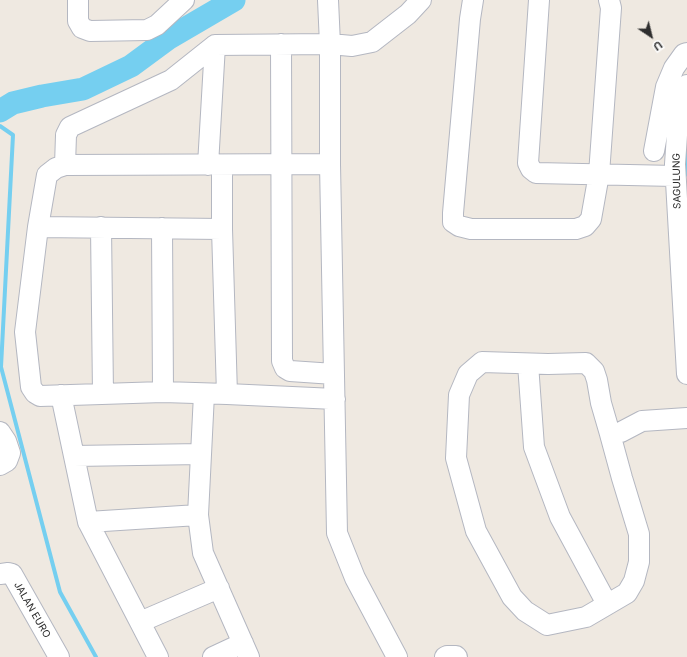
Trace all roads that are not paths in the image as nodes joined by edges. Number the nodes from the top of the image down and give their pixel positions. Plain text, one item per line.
1 (78, 0) edge
2 (184, 0) edge
3 (328, 0) edge
4 (421, 0) edge
5 (473, 0) edge
6 (539, 0) edge
7 (608, 0) edge
8 (281, 44) junction
9 (330, 44) junction
10 (215, 45) junction
11 (687, 53) edge
12 (687, 85) edge
13 (654, 151) dead end
14 (281, 164) junction
15 (330, 164) junction
16 (65, 165) junction
17 (215, 165) junction
18 (599, 174) junction
19 (676, 176) junction
20 (38, 226) junction
21 (101, 227) junction
22 (162, 228) junction
23 (222, 229) junction
24 (683, 239) edge
25 (528, 364) junction
26 (334, 374) junction
27 (687, 374) edge
28 (163, 392) junction
29 (103, 394) junction
30 (204, 394) junction
31 (227, 394) junction
32 (61, 395) junction
33 (335, 399) junction
34 (687, 418) edge
35 (0, 432) edge
36 (610, 434) junction
37 (202, 454) junction
38 (74, 456) junction
39 (0, 465) edge
40 (198, 515) junction
41 (88, 522) junction
42 (0, 574) edge
43 (219, 588) junction
44 (608, 604) junction
45 (140, 622) junction
46 (246, 650) edge
47 (59, 657) edge
48 (158, 657) edge
49 (214, 657) edge
50 (397, 657) edge
51 (445, 657) edge
52 (457, 657) edge

1 - 2 street
3 - 9 street
4 - 9 street
5 - 18 street
6 - 18 street
7 - 18 street
8 - 9 street
8 - 10 street
8 - 14 street
9 - 15 street
10 - 16 street
10 - 17 street
11 - 13 street
12 - 19 street, SAGULUNG
14 - 15 street
14 - 17 street
14 - 26 street
15 - 26 street
16 - 17 street
16 - 20 street
17 - 23 street
18 - 19 street
19 - 24 street, SAGULUNG
20 - 21 street
20 - 32 street
21 - 22 street
21 - 29 street
22 - 23 street
22 - 28 street
23 - 31 street
24 - 27 street, SAGULUNG
25 - 36 street
25 - 44 street
25 - 44 street
26 - 33 street
28 - 29 street
28 - 30 street
29 - 32 street
30 - 31 street
30 - 37 street
31 - 33 street
32 - 38 street
33 - 50 street
34 - 36 street
35 - 39 street
36 - 44 street
37 - 38 street
37 - 40 street
38 - 41 street
40 - 41 street
40 - 43 street
41 - 45 street
42 - 47 street, JALAN EURO
43 - 45 street
43 - 46 street
45 - 48 street
46 - 49 street
51 - 52 street

